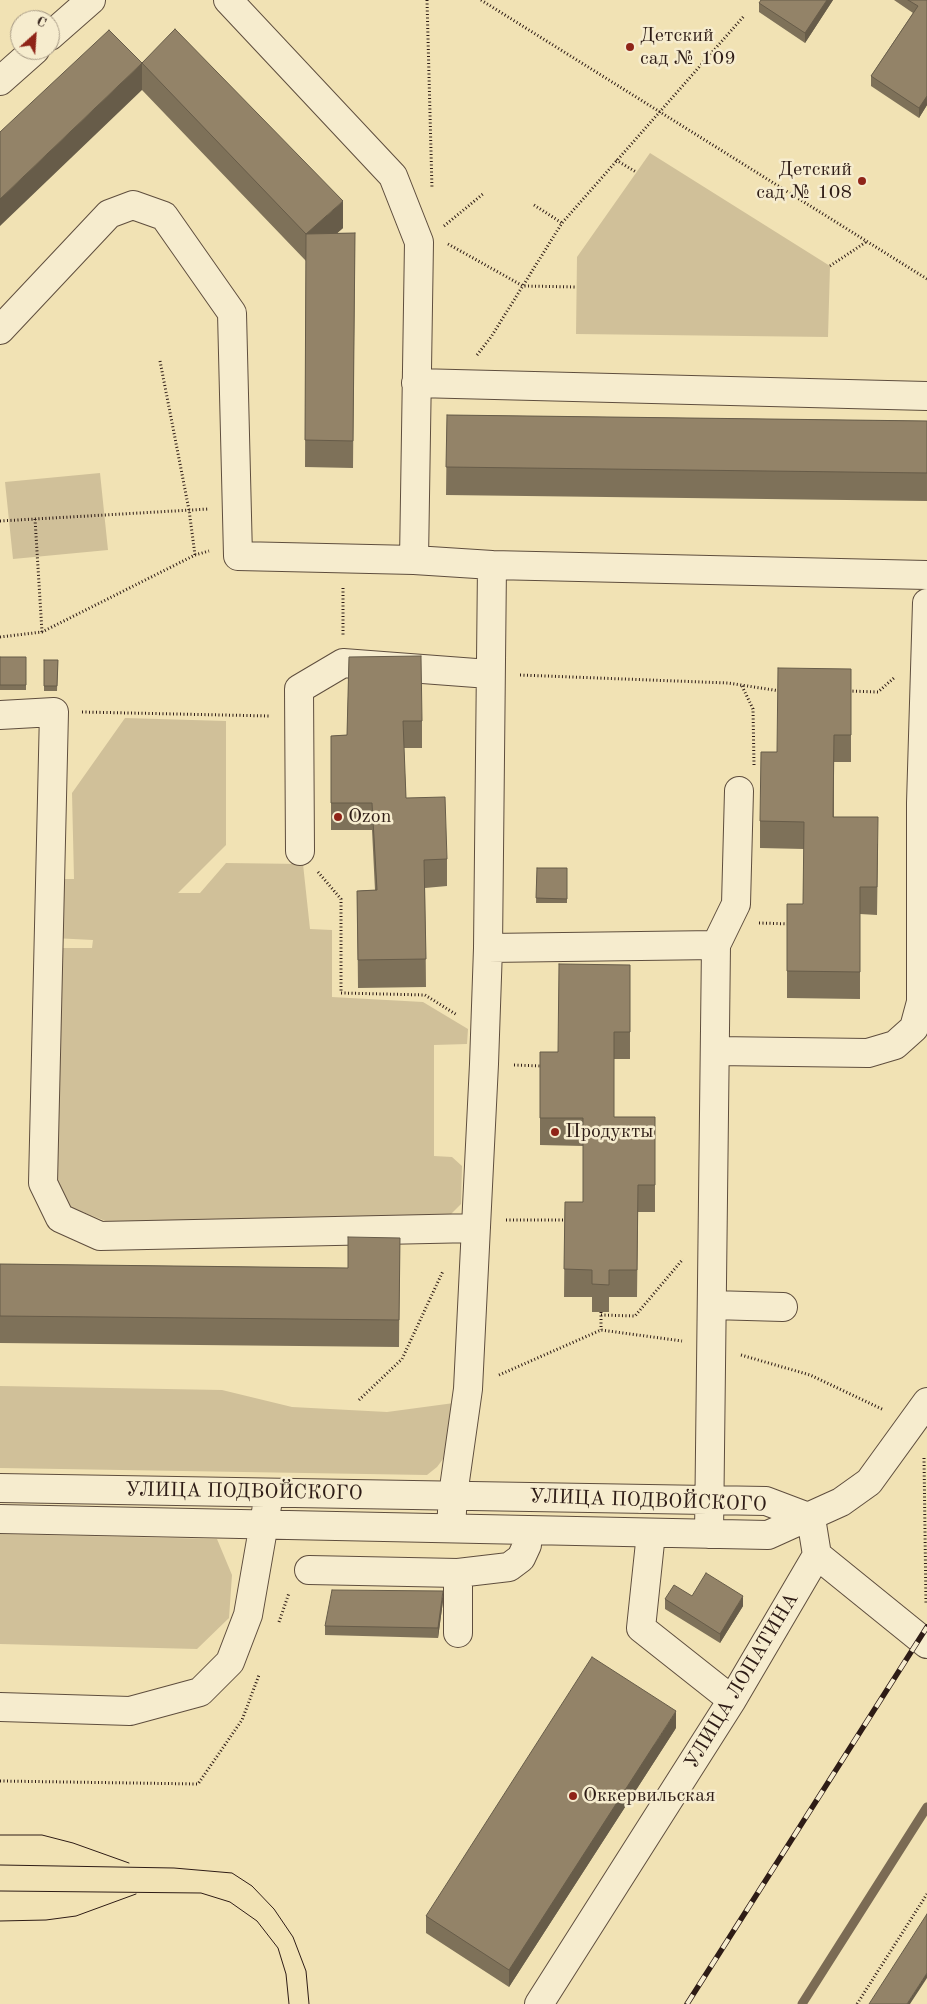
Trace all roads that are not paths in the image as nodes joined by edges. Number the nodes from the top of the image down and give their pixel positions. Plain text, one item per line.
1 (91, 0) edge
2 (228, 0) edge
3 (60, 27) edge
4 (24, 60) edge
5 (0, 81) edge
6 (0, 330) edge
7 (416, 383) junction
8 (927, 396) edge
9 (414, 560) junction
10 (492, 565) junction
11 (927, 575) edge
12 (927, 603) edge
13 (490, 674) junction
14 (0, 715) edge
15 (739, 791) dead end
16 (300, 851) road end
17 (722, 933) junction
18 (488, 948) junction
19 (716, 1051) junction
20 (471, 1226) junction
21 (712, 1305) junction
22 (783, 1307) dead end
23 (927, 1402) edge
24 (0, 1488) edge
25 (268, 1492) junction
26 (453, 1495) junction
27 (709, 1500) junction
28 (810, 1518) junction
29 (0, 1519) edge
30 (266, 1524) junction
31 (452, 1528) junction
32 (527, 1530) junction
33 (651, 1532) junction
34 (709, 1534) junction
35 (817, 1555) junction
36 (309, 1570) dead end
37 (458, 1573) junction
38 (458, 1633) dead end
39 (927, 1644) edge
40 (732, 1700) junction
41 (0, 1707) edge
42 (539, 2004) edge

1 - 3 street
2 - 7 street
4 - 5 street
6 - 9 street
7 - 8 street
7 - 9 street
9 - 10 street
10 - 11 street
10 - 13 street
12 - 19 street
13 - 16 street
13 - 18 street
14 - 20 street
15 - 17 street
17 - 18 street
17 - 19 street
18 - 20 street
19 - 21 street
20 - 26 street
21 - 22 street
21 - 27 street
23 - 28 street
24 - 25 street, УЛИЦА ПОДВОЙСКОГО
25 - 26 street, УЛИЦА ПОДВОЙСКОГО
25 - 30 street
26 - 27 street, УЛИЦА ПОДВОЙСКОГО
26 - 31 street
27 - 28 street, УЛИЦА ПОДВОЙСКОГО
27 - 34 street
28 - 34 street, УЛИЦА ПОДВОЙСКОГО
28 - 35 street
29 - 30 street, УЛИЦА ПОДВОЙСКОГО
30 - 31 street, УЛИЦА ПОДВОЙСКОГО
30 - 41 street
31 - 32 street, УЛИЦА ПОДВОЙСКОГО
32 - 33 street, УЛИЦА ПОДВОЙСКОГО
32 - 37 street
33 - 34 street, УЛИЦА ПОДВОЙСКОГО
33 - 40 street
35 - 39 street
35 - 40 street, УЛИЦА ЛОПАТИНА
36 - 37 street
37 - 38 street
40 - 42 street, УЛИЦА ЛОПАТИНА

